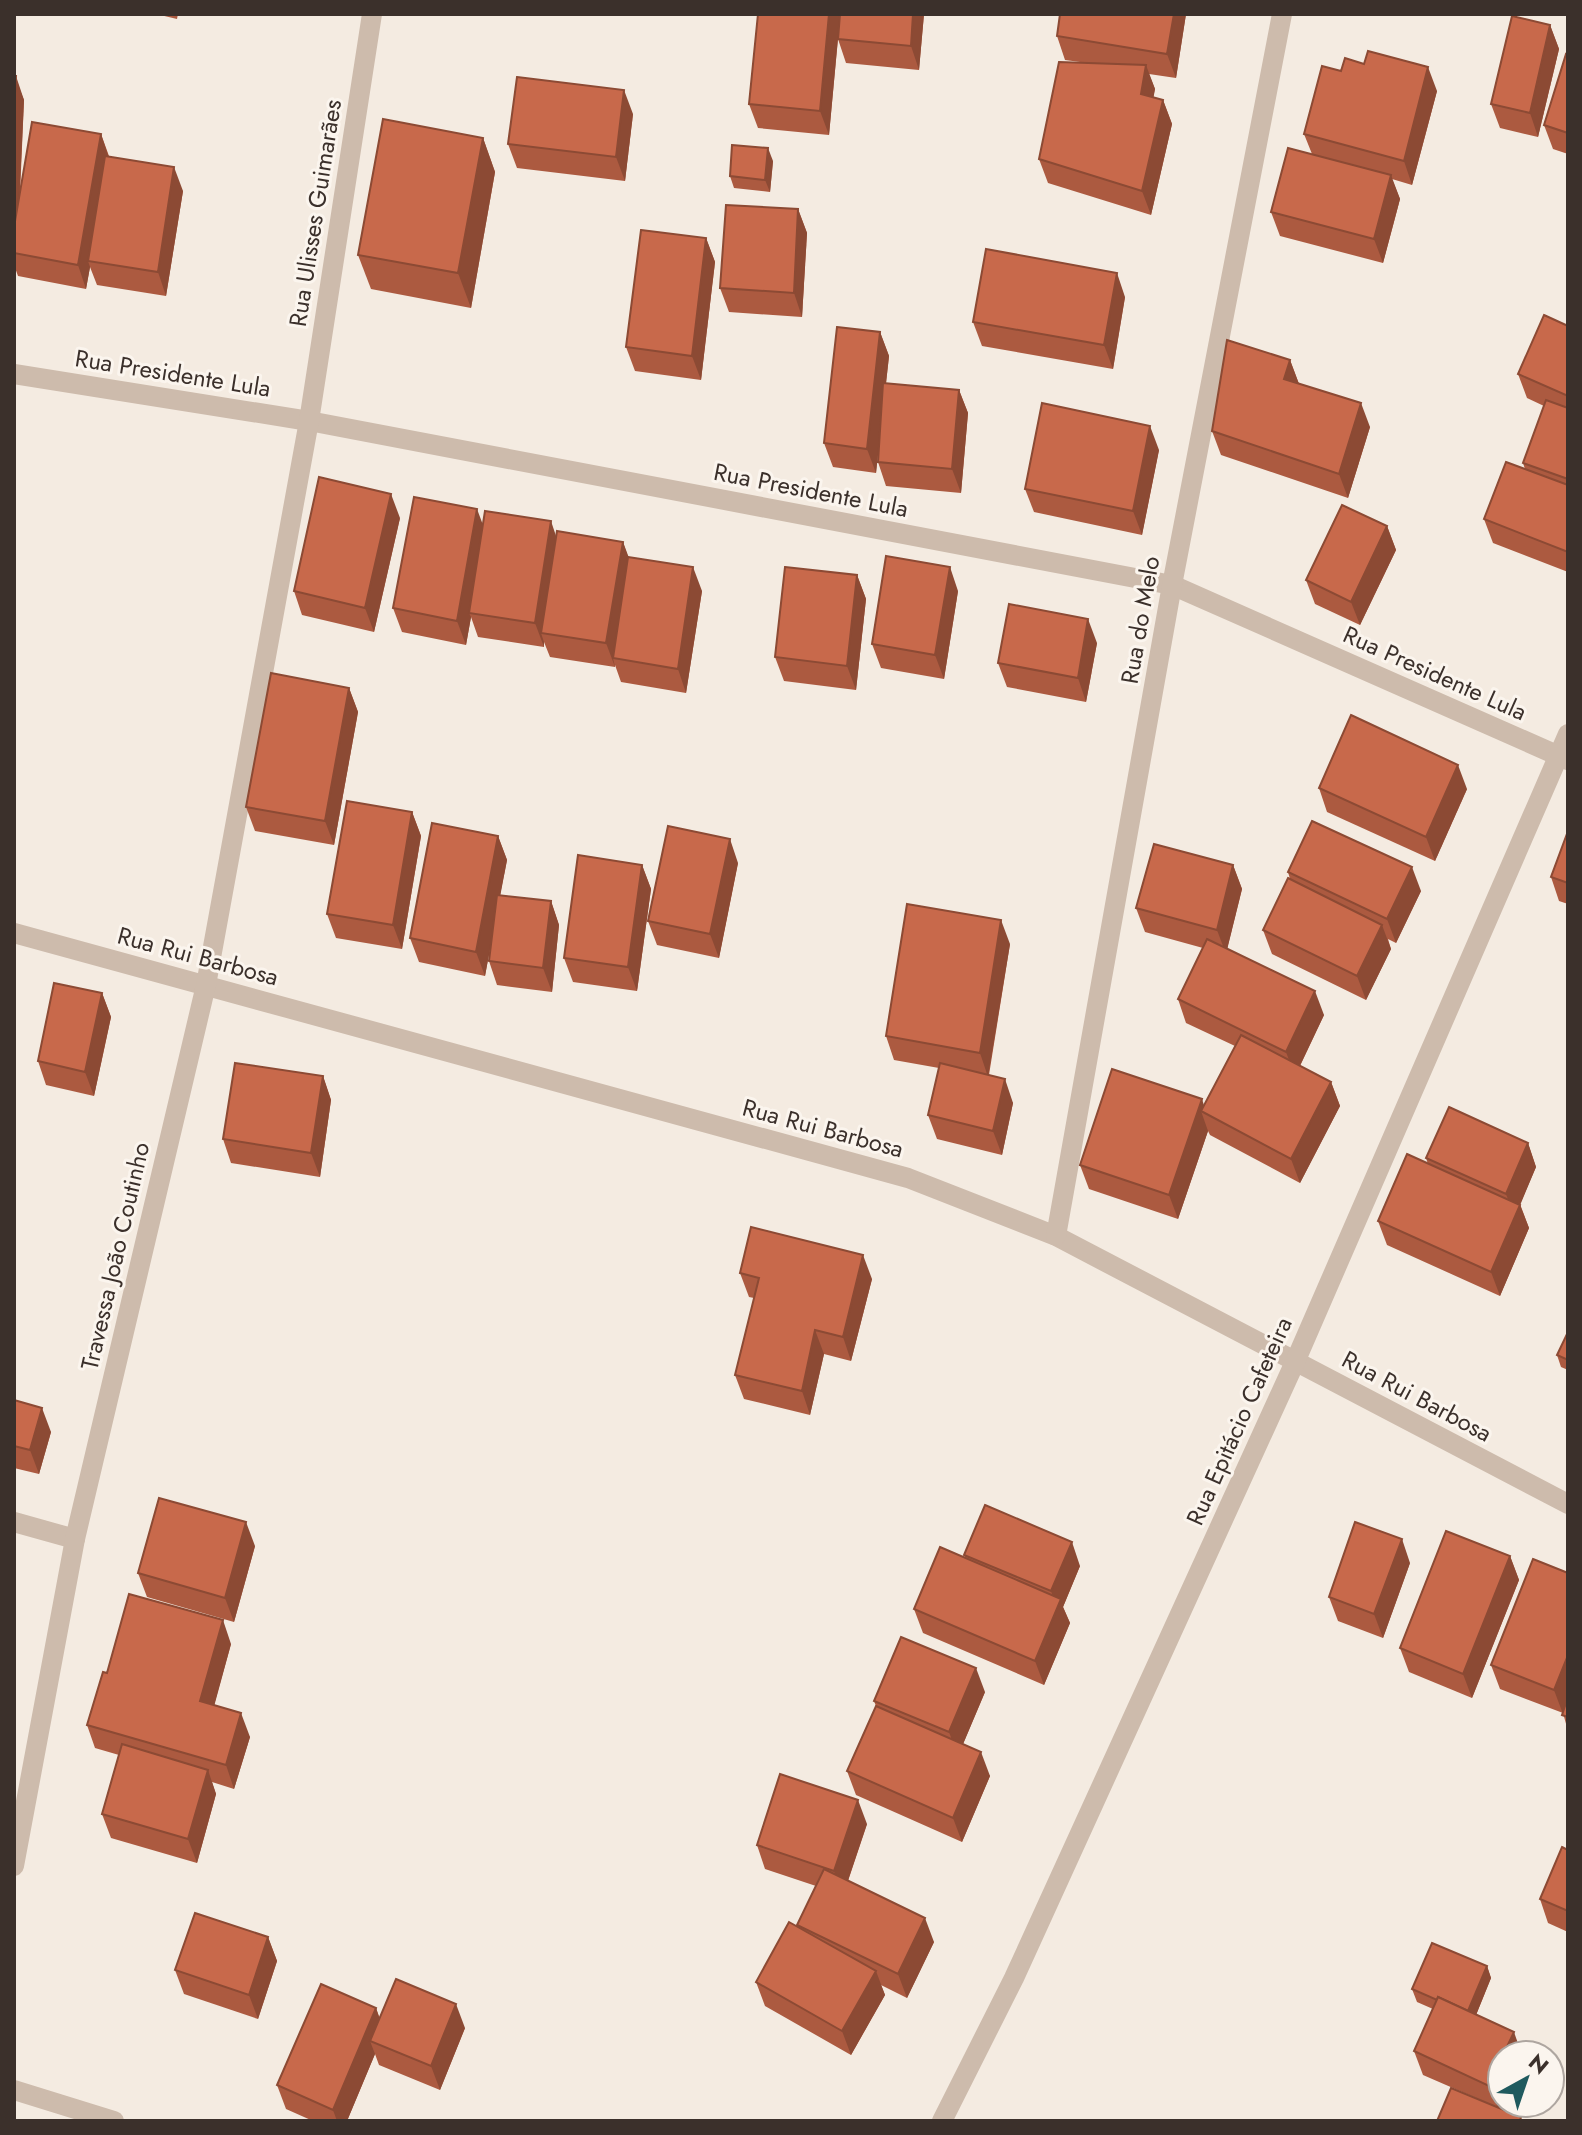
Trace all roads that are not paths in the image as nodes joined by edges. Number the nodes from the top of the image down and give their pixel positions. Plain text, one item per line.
1 (372, 14) edge
2 (1282, 14) edge
3 (14, 374) edge
4 (309, 421) junction
5 (1172, 585) junction
6 (1568, 734) edge
7 (1563, 758) edge
8 (14, 933) edge
9 (206, 985) junction
10 (1056, 1236) junction
11 (1295, 1362) junction
12 (1568, 1504) edge
13 (14, 1522) edge
14 (75, 1539) junction
15 (14, 1866) edge
16 (14, 2090) edge
17 (114, 2121) edge
18 (942, 2121) edge

1 - 4 street, Rua Ulisses Guimarães
2 - 5 street, Rua do Melo
3 - 4 street, Rua Presidente Lula
4 - 5 street, Rua Presidente Lula
4 - 9 street, Rua Ulisses Guimarães
5 - 7 street, Rua Presidente Lula
5 - 10 street, Rua do Melo
6 - 7 street, Rua Epitácio Cafeteira
7 - 11 street, Rua Epitácio Cafeteira
8 - 9 street, Rua Rui Barbosa
9 - 10 street, Rua Rui Barbosa
9 - 14 street, Travessa João Coutinho
10 - 11 street, Rua Rui Barbosa
11 - 12 street, Rua Rui Barbosa
11 - 18 street, Rua Epitácio Cafeteira
13 - 14 street
14 - 15 street, Travessa João Coutinho
16 - 17 street

